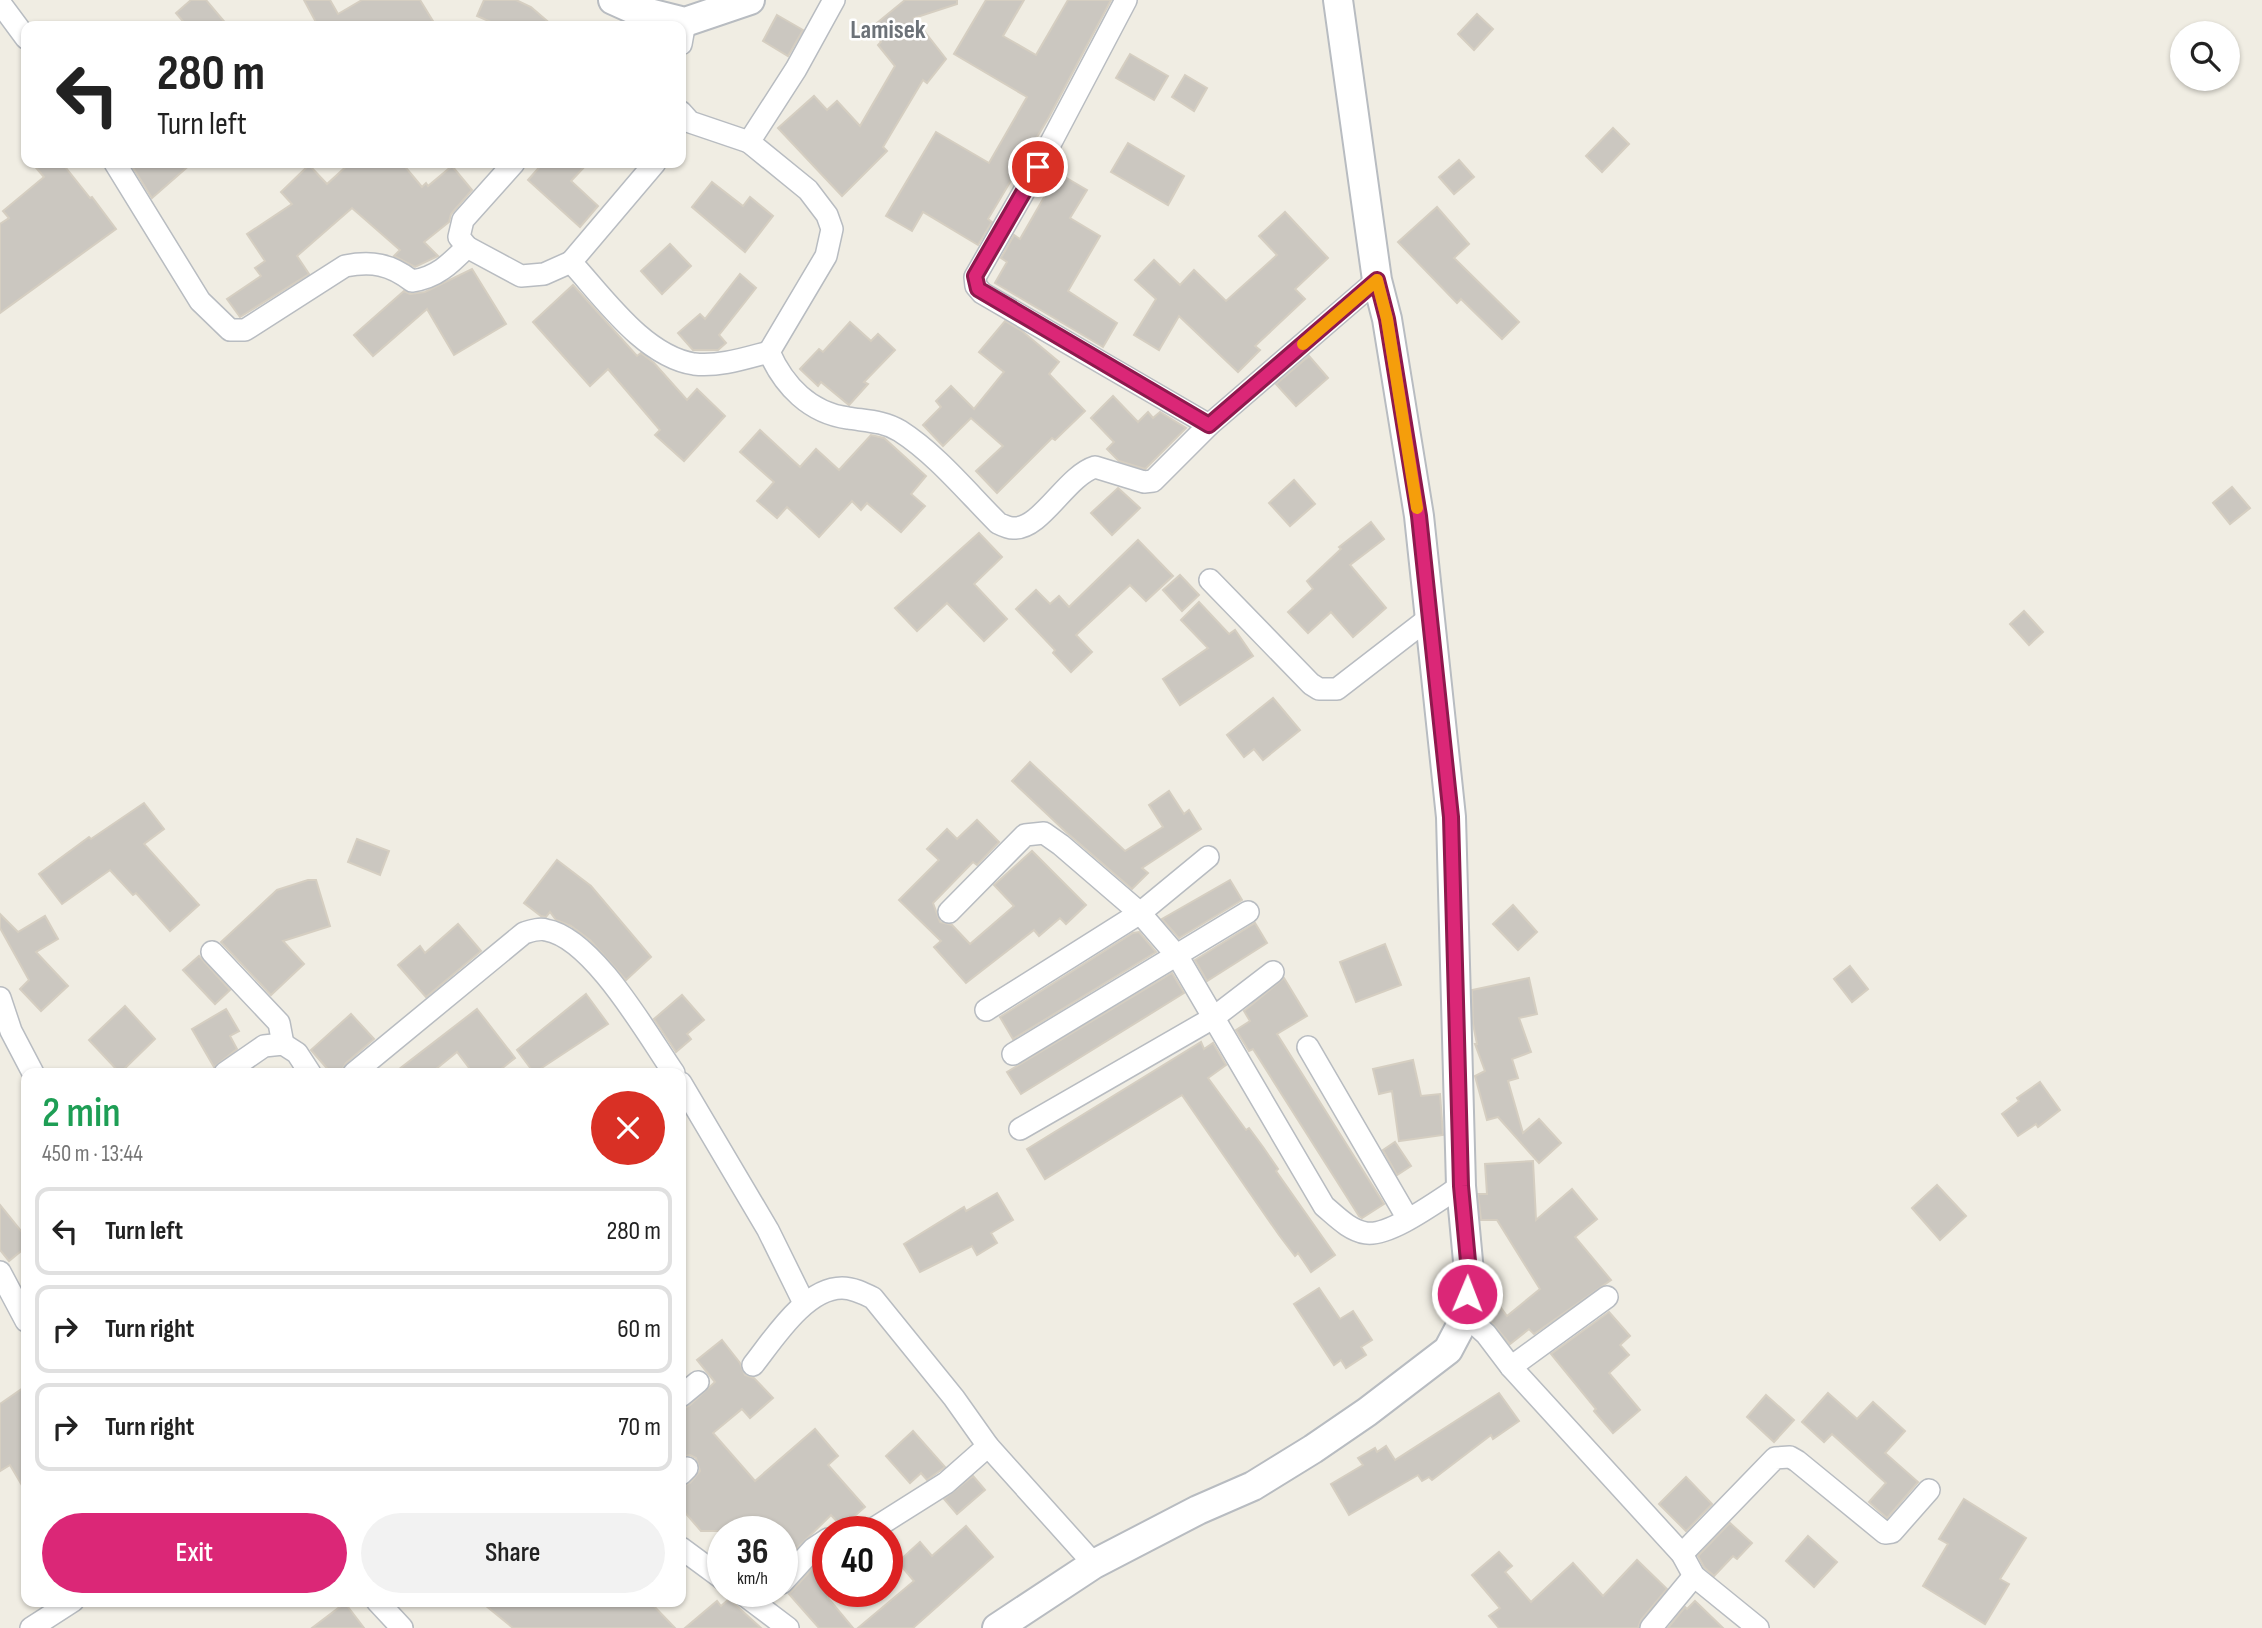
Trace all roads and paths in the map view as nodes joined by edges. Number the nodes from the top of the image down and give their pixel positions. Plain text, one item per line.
1 (613, 0) edge
2 (750, 0) edge
3 (834, 0) edge
4 (1126, 0) edge
5 (1338, 0) edge
6 (0, 3) edge
7 (660, 21) edge
8 (21, 31) edge
9 (686, 32) edge
10 (686, 123) edge
11 (748, 142) junction
12 (117, 168) edge
13 (510, 168) edge
14 (651, 168) edge
15 (467, 247) junction
16 (571, 262) junction
17 (1377, 280) junction
18 (769, 352) junction
19 (1209, 425) junction
20 (1210, 580) dead end
21 (1430, 618) junction
22 (1208, 857) dead end
23 (949, 912) dead end
24 (1248, 912) dead end
25 (1140, 913) junction
26 (212, 952) dead end
27 (1178, 957) junction
28 (1273, 972) dead end
29 (0, 998) edge
30 (986, 1010) dead end
31 (1213, 1018) junction
32 (283, 1044) junction
33 (1308, 1046) dead end
34 (1013, 1054) dead end
35 (30, 1068) edge
36 (232, 1068) edge
37 (307, 1068) edge
38 (360, 1068) edge
39 (671, 1068) edge
40 (686, 1091) edge
41 (1020, 1129) dead end
42 (1461, 1186) junction
43 (1408, 1219) junction
44 (0, 1272) edge
45 (1607, 1297) dead end
46 (804, 1303) junction
47 (21, 1312) edge
48 (1466, 1316) junction
49 (753, 1365) dead end
50 (1511, 1367) junction
51 (698, 1382) dead end
52 (686, 1392) edge
53 (988, 1446) junction
54 (1929, 1490) dead end
55 (894, 1516) edge
56 (812, 1550) edge
57 (686, 1552) edge
58 (1682, 1555) junction
59 (1094, 1564) junction
60 (798, 1565) edge
61 (707, 1567) edge
62 (1694, 1576) junction
63 (64, 1607) edge
64 (383, 1607) edge
65 (774, 1607) edge
66 (32, 1628) edge
67 (402, 1628) edge
68 (788, 1628) edge
69 (997, 1628) edge
70 (1651, 1628) edge
71 (1758, 1628) edge

1 - 7 street
2 - 9 street
3 - 11 street
4 - 19 street
5 - 17 street
6 - 8 street
10 - 11 street
11 - 18 street
12 - 15 street
13 - 15 street
14 - 16 street
15 - 16 street
16 - 18 street
17 - 19 street
17 - 21 street
18 - 19 street
20 - 21 street
21 - 42 street
22 - 25 street
23 - 25 street
24 - 27 street
25 - 27 street
25 - 30 street
26 - 32 street
27 - 31 street
27 - 34 street
28 - 31 street
29 - 35 street
31 - 41 street
31 - 43 street
32 - 36 street
32 - 37 street
33 - 43 street
38 - 39 street
40 - 46 street
42 - 43 street
42 - 48 street
44 - 47 street
45 - 50 street
46 - 49 street
46 - 53 street
48 - 50 street
48 - 59 street
50 - 58 street
51 - 52 street
53 - 55 street
53 - 59 street
54 - 58 street
56 - 60 street
57 - 61 street
58 - 62 street
59 - 69 street
62 - 70 street
62 - 71 street
63 - 66 street
64 - 67 street
65 - 68 street

